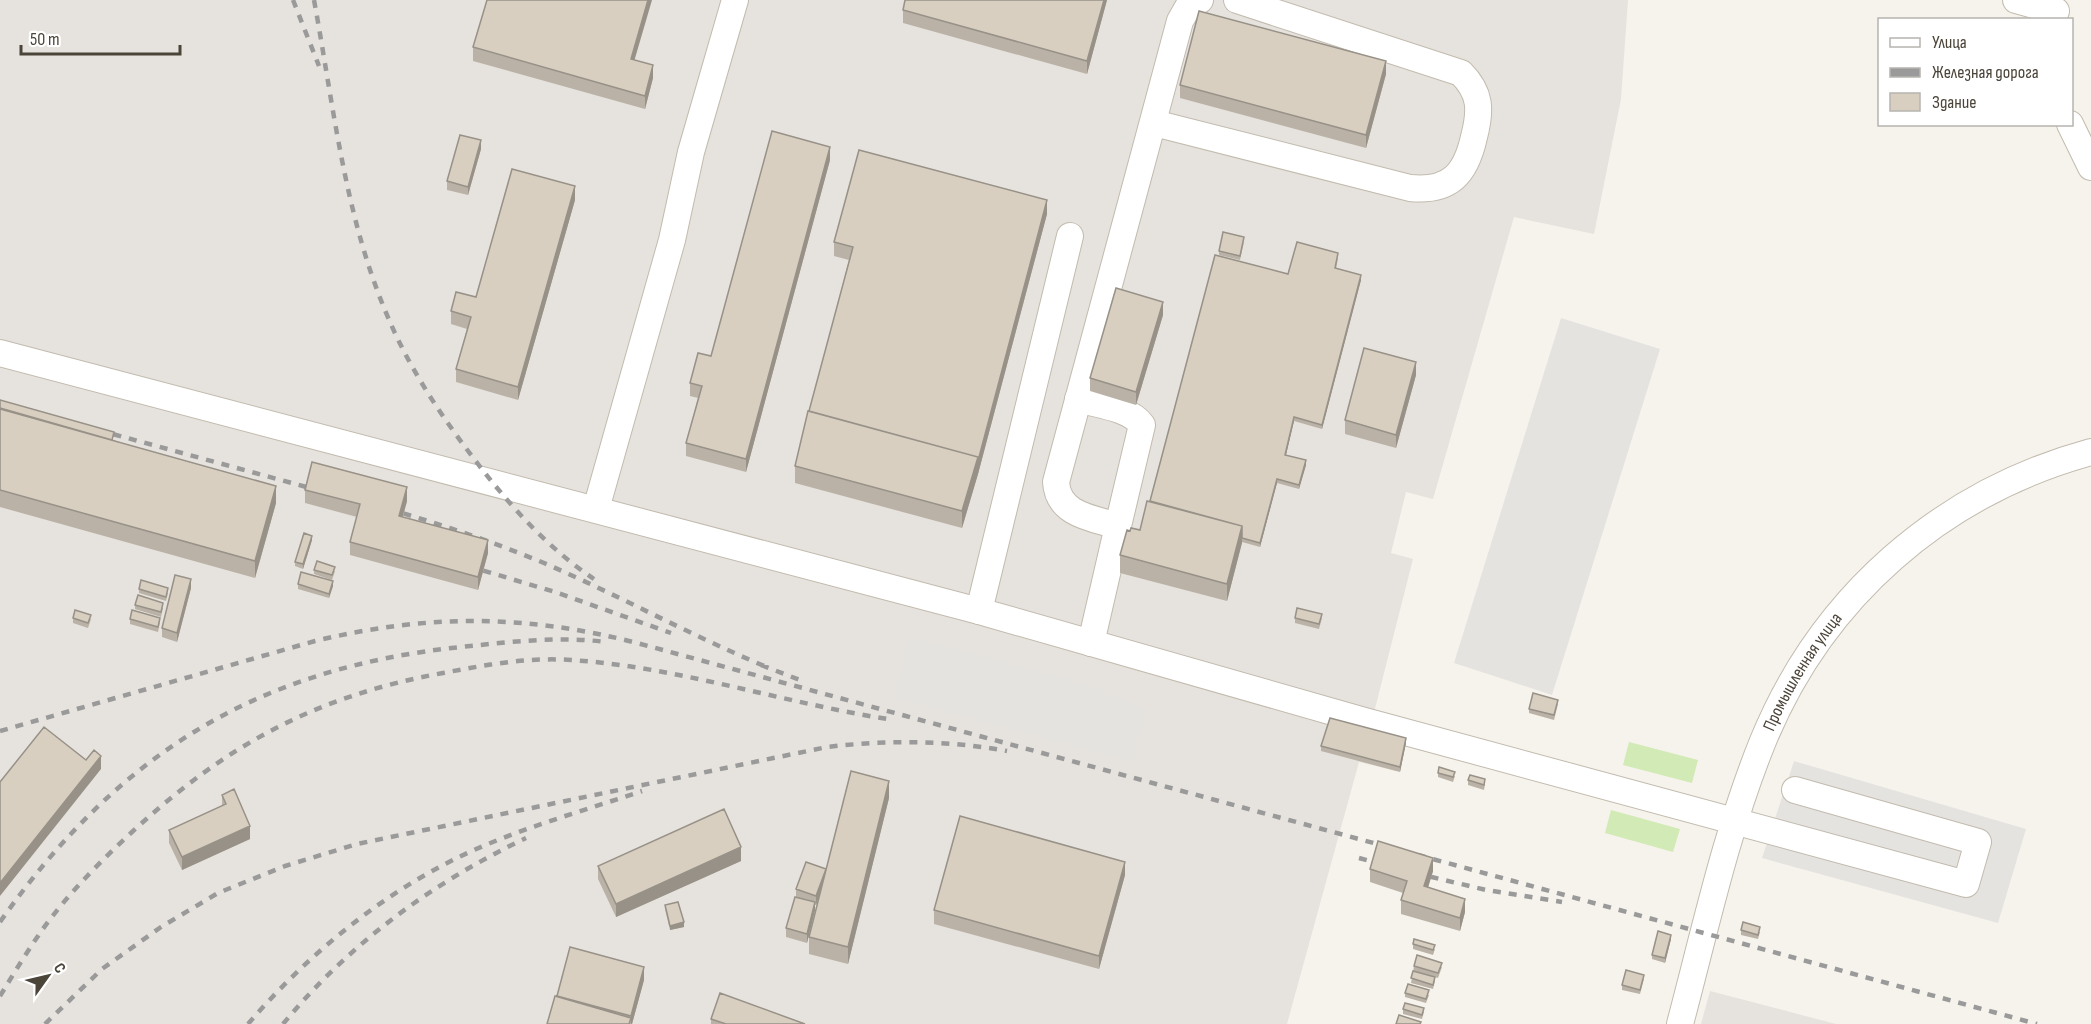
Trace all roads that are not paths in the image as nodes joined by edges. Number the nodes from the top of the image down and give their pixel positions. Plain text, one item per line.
1 (735, 0) edge
2 (1200, 0) edge
3 (1237, 0) edge
4 (2016, 0) edge
5 (2057, 10) edge
6 (1154, 123) junction
7 (2071, 126) edge
8 (2091, 167) edge
9 (1070, 236) dead end
10 (0, 353) edge
11 (1078, 399) junction
12 (2091, 452) edge
13 (596, 509) junction
14 (1118, 526) junction
15 (979, 611) junction
16 (1091, 643) junction
17 (1795, 790) dead end
18 (1735, 821) junction
19 (1680, 1024) edge

1 - 13 street
2 - 6 street
3 - 6 street
4 - 5 street
6 - 11 street
7 - 8 street
9 - 15 street
10 - 13 street
11 - 14 street
11 - 14 street
12 - 18 street, Промышленная улица
13 - 15 street
14 - 16 street
15 - 16 street
16 - 18 street
17 - 18 street
18 - 19 street, Промышленная улица

